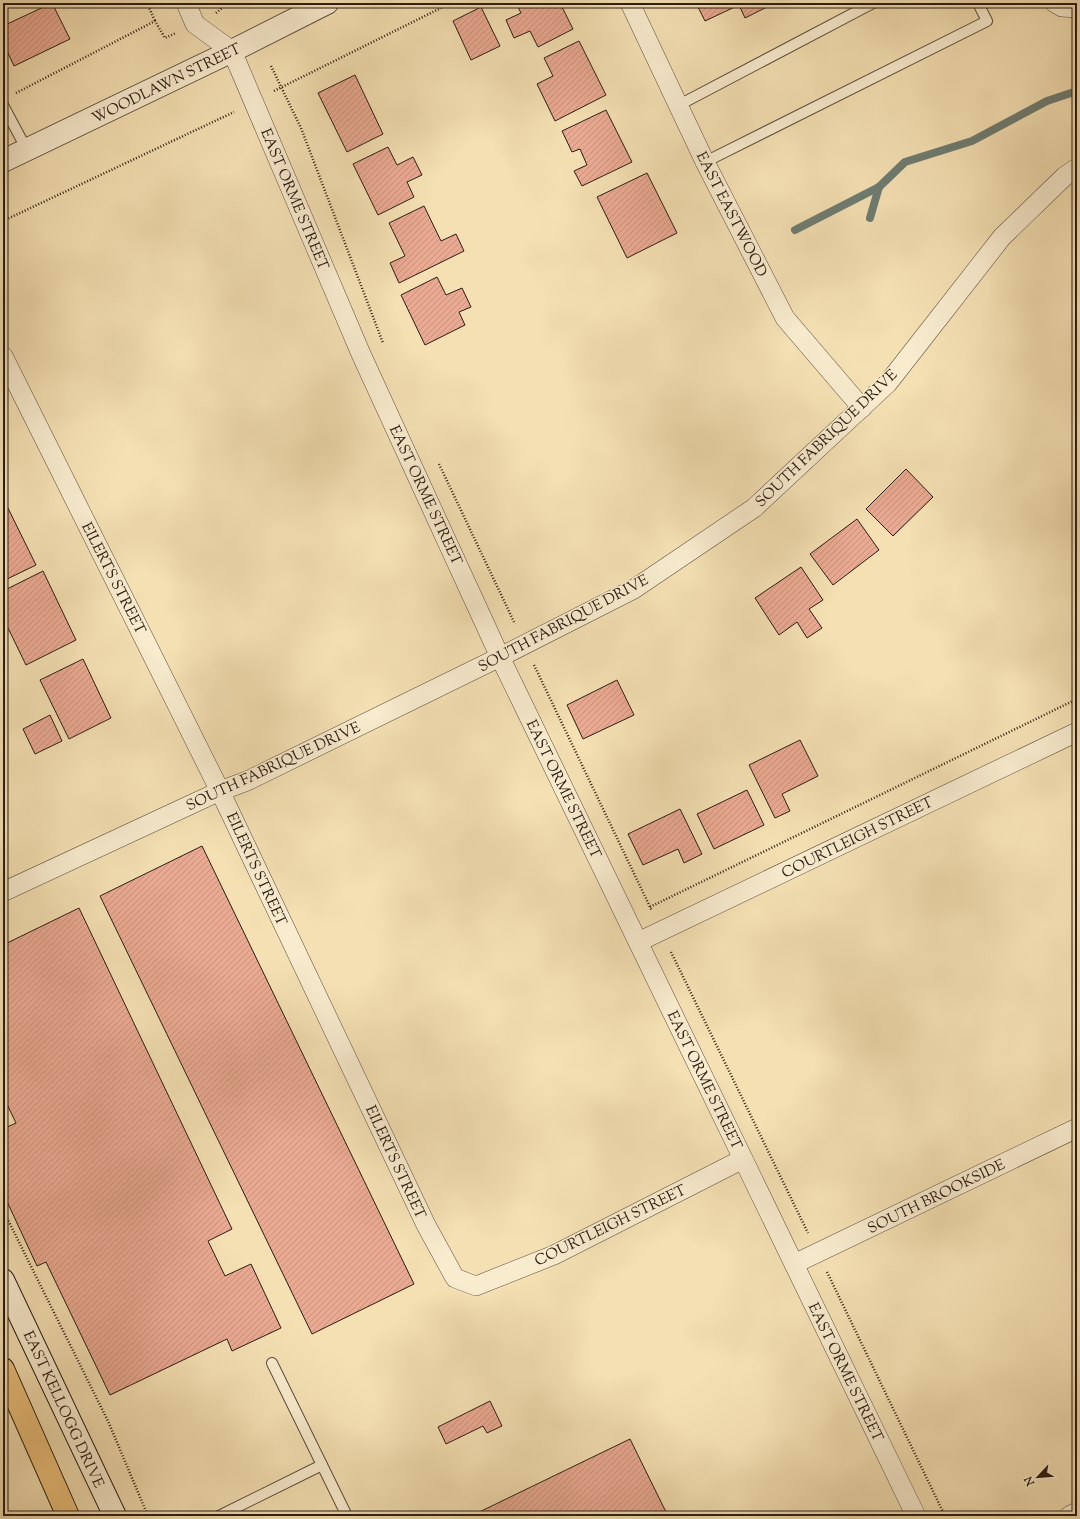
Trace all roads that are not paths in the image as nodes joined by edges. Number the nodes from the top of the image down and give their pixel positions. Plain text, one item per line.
1 (186, 3) edge
2 (327, 3) edge
3 (630, 3) edge
4 (873, 3) edge
5 (978, 3) edge
6 (232, 52) junction
7 (3, 105) edge
8 (679, 105) junction
9 (27, 150) junction
10 (3, 161) edge
11 (705, 162) junction
12 (1077, 168) edge
13 (3, 356) edge
14 (862, 408) junction
15 (500, 657) junction
16 (1077, 732) edge
17 (220, 791) junction
18 (3, 892) edge
19 (638, 942) junction
20 (1077, 1128) edge
21 (743, 1159) junction
22 (794, 1264) junction
23 (3, 1280) edge
24 (476, 1286) joint
25 (272, 1363) dead end
26 (3, 1369) edge
27 (322, 1466) junction
28 (1077, 1512) edge
29 (68, 1516) edge
30 (115, 1516) edge
31 (219, 1516) edge
32 (347, 1516) edge
33 (916, 1516) edge
34 (1069, 1516) edge

1 - 6 street
2 - 6 street, WOODLAWN STREET
3 - 8 street, EAST EASTWOOD
4 - 8 lane
5 - 11 lane
6 - 9 street, WOODLAWN STREET
6 - 15 street, EAST ORME STREET
7 - 9 lane
8 - 11 street, EAST EASTWOOD
9 - 10 street, WOODLAWN STREET
11 - 14 street, EAST EASTWOOD
12 - 14 street, SOUTH FABRIQUE DRIVE
13 - 17 street, EILERTS STREET
14 - 15 street, SOUTH FABRIQUE DRIVE
15 - 17 street, SOUTH FABRIQUE DRIVE
15 - 19 street, EAST ORME STREET
16 - 19 street, COURTLEIGH STREET
17 - 18 street, SOUTH FABRIQUE DRIVE
17 - 24 street, EILERTS STREET
19 - 21 street, EAST ORME STREET
20 - 22 street, SOUTH BROOKSIDE
21 - 22 street, EAST ORME STREET
21 - 24 street, COURTLEIGH STREET
22 - 33 street, EAST ORME STREET
23 - 30 street, EAST KELLOGG DRIVE
25 - 27 lane
26 - 29 highway
27 - 31 lane
27 - 32 lane
28 - 34 street

